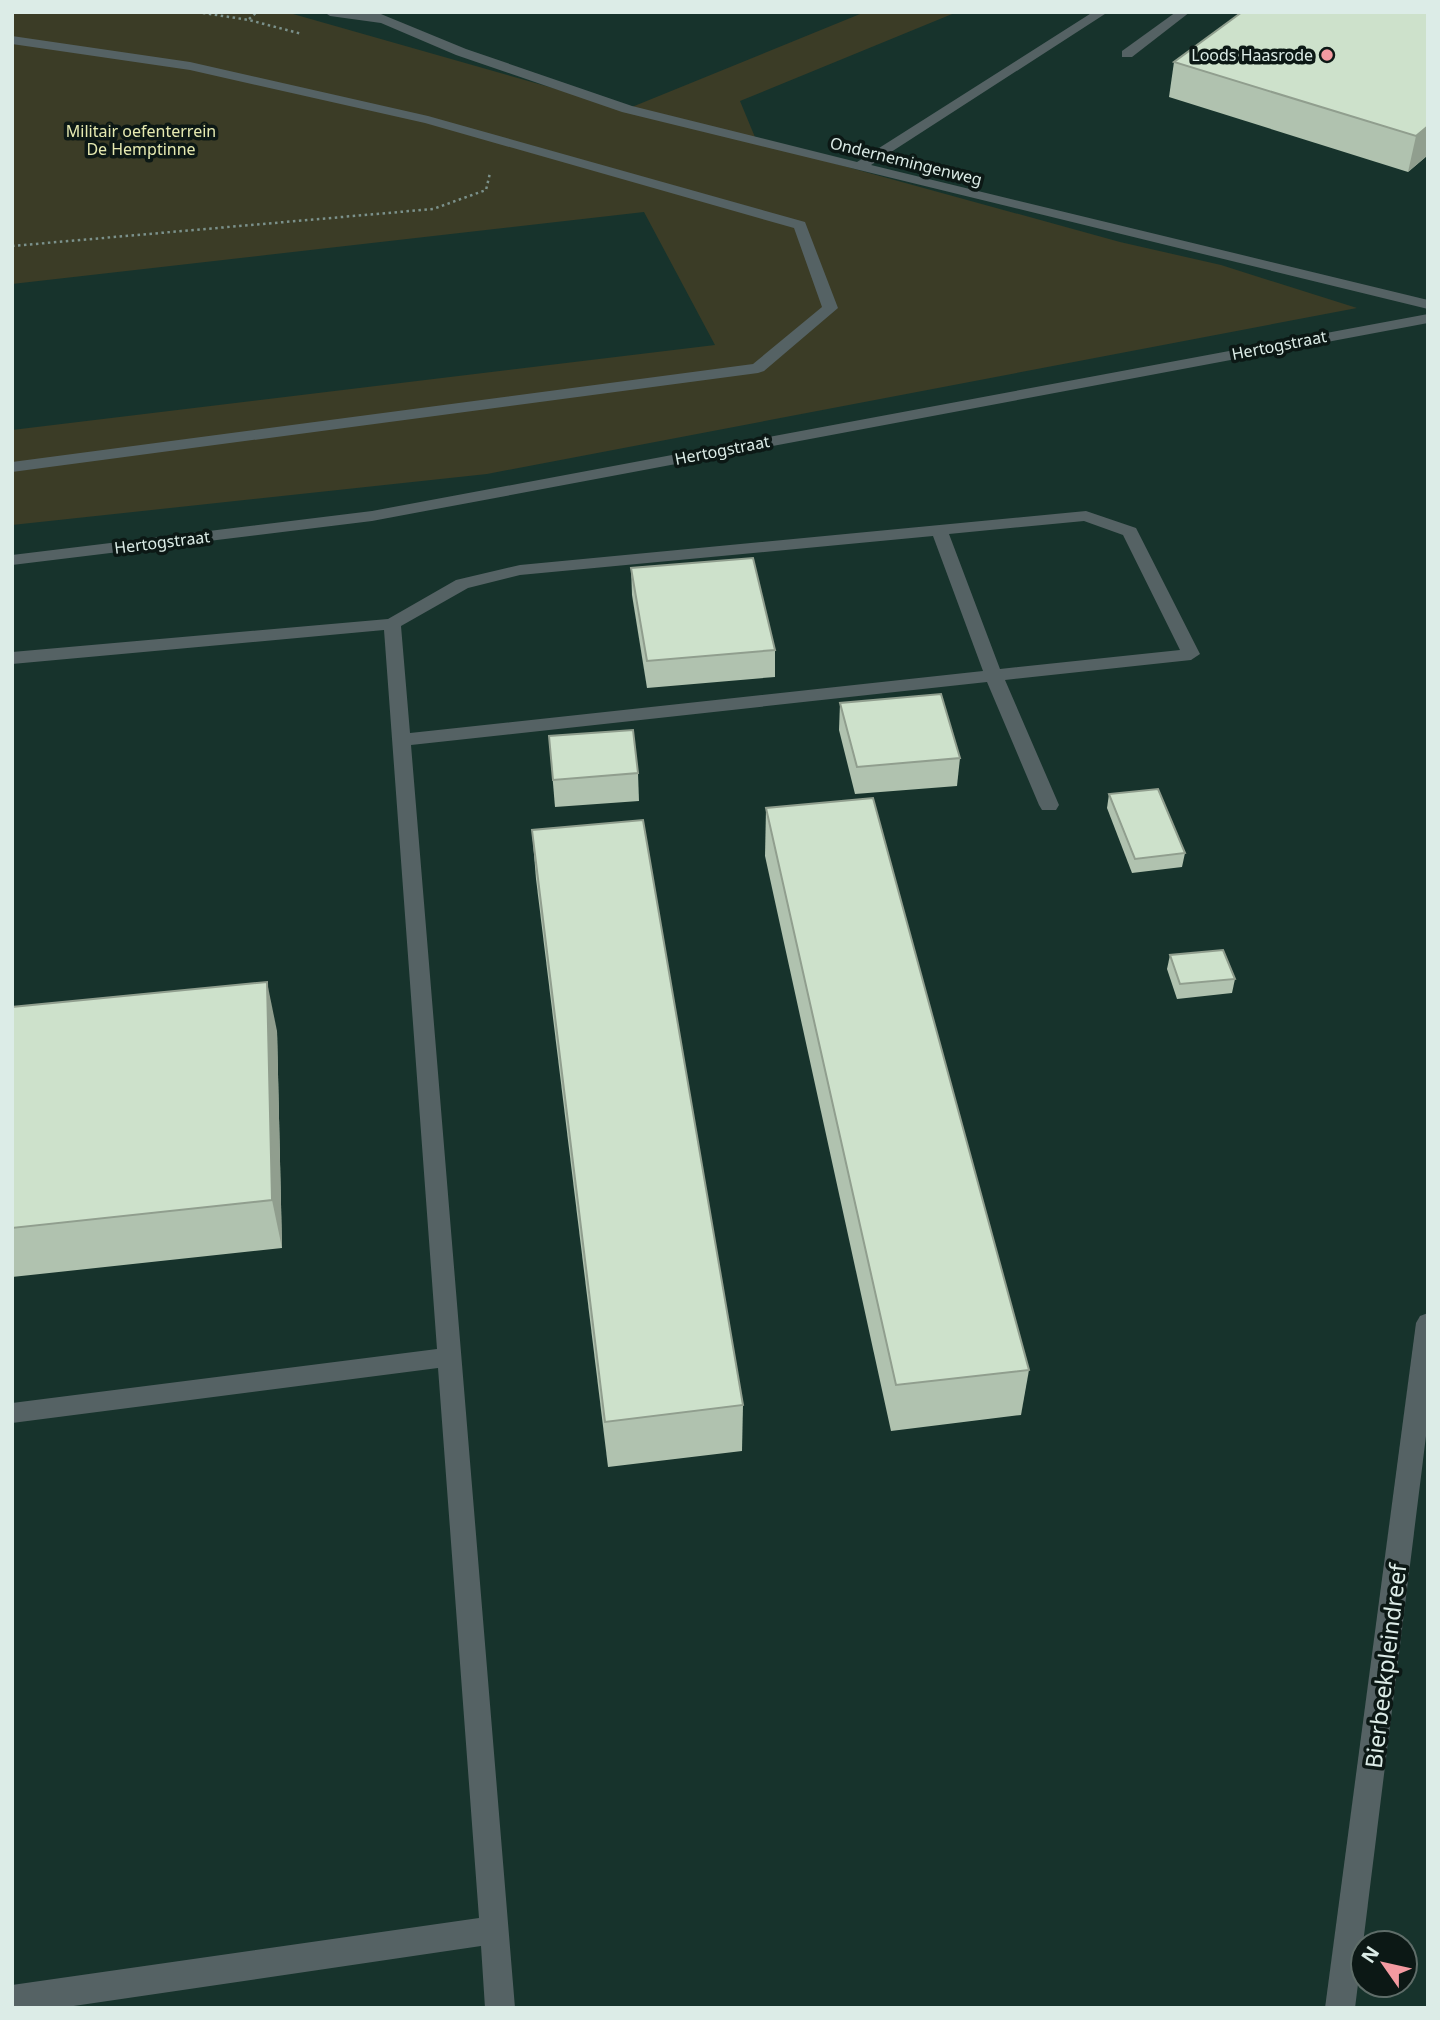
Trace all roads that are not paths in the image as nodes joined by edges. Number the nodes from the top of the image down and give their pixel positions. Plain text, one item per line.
1 (330, 12) edge
2 (365, 12) edge
3 (1102, 12) edge
4 (1184, 12) edge
5 (384, 21) junction
6 (12, 40) edge
7 (1127, 54) dead end
8 (858, 167) junction
9 (1428, 305) edge
10 (1428, 318) edge
11 (12, 467) edge
12 (939, 530) junction
13 (12, 560) edge
14 (392, 624) junction
15 (12, 658) edge
16 (994, 676) junction
17 (401, 740) junction
18 (1049, 805) dead end
19 (1428, 1323) edge
20 (449, 1357) junction
21 (12, 1413) edge
22 (494, 1930) junction
23 (12, 2000) edge
24 (500, 2008) edge
25 (1340, 2008) edge

1 - 5 street, Ondernemingenweg
2 - 5 street, Ondernemingenweg
3 - 8 street
4 - 7 street
5 - 8 street, Ondernemingenweg
6 - 11 street
8 - 9 street, Ondernemingenweg
10 - 13 street, Hertogstraat
12 - 14 street
12 - 16 street
12 - 16 street
14 - 15 street
14 - 17 street
16 - 17 street
16 - 18 street
17 - 20 street
19 - 25 street, Bierbeekpleindreef
20 - 21 street
20 - 22 street
22 - 23 street
22 - 24 street

